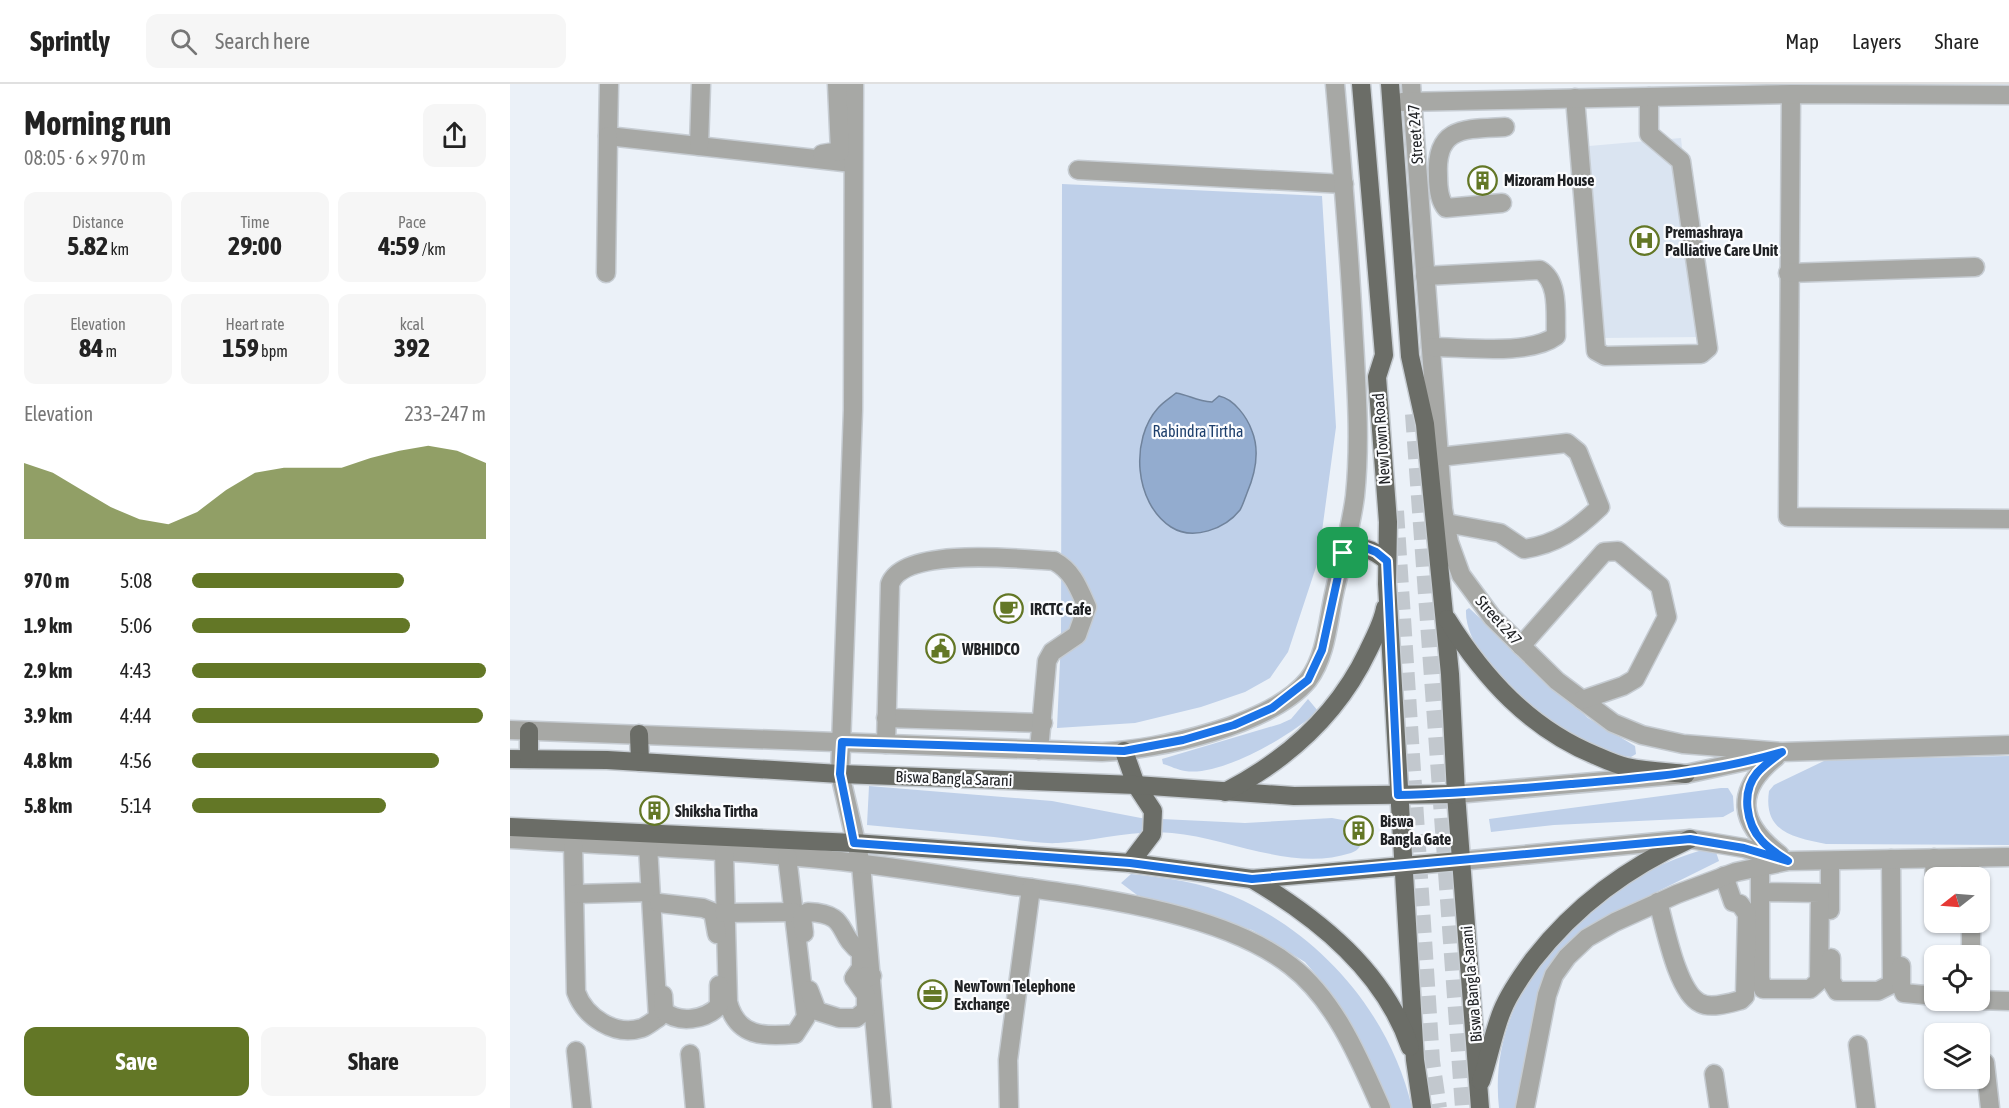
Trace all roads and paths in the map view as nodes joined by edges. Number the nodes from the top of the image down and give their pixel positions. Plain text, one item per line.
1 (609, 84) edge
2 (701, 84) edge
3 (837, 84) edge
4 (854, 84) edge
5 (1335, 84) edge
6 (1360, 84) edge
7 (1390, 84) edge
8 (1877, 89) edge
9 (2006, 91) edge
10 (1412, 92) edge
11 (1567, 93) edge
12 (1791, 94) junction
13 (1649, 96) junction
14 (1391, 103) junction
15 (1504, 127) dead end
16 (608, 136) junction
17 (699, 140) junction
18 (852, 163) junction
19 (1078, 170) dead end
20 (1344, 183) junction
21 (1438, 185) junction
22 (1418, 186) junction
23 (1502, 203) dead end
24 (1975, 267) dead end
25 (606, 273) dead end
26 (1788, 273) junction
27 (1425, 276) junction
28 (1431, 347) junction
29 (1384, 356) junction
30 (1410, 356) junction
31 (1414, 414) tunnel mouth
32 (1389, 416) dead end
33 (1439, 457) junction
34 (2009, 519) edge
35 (1446, 523) junction
36 (1343, 553) junction
37 (1387, 561) junction
38 (1387, 584) junction
39 (1444, 615) junction
40 (1521, 646) junction
41 (1582, 700) junction
42 (886, 718) junction
43 (1043, 723) junction
44 (510, 730) edge
45 (529, 731) junction
46 (639, 734) junction
47 (842, 742) junction
48 (886, 744) junction
49 (2009, 745) edge
50 (1039, 750) junction
51 (1124, 751) junction
52 (1782, 752) junction
53 (510, 759) edge
54 (528, 759) junction
55 (640, 762) junction
56 (840, 774) junction
57 (1686, 774) junction
58 (1136, 785) junction
59 (1223, 792) junction
60 (1456, 794) junction
61 (1398, 795) junction
62 (510, 827) edge
63 (510, 839) edge
64 (1690, 839) junction
65 (530, 840) junction
66 (573, 842) junction
67 (854, 843) junction
68 (654, 846) junction
69 (718, 851) junction
70 (787, 856) junction
71 (2009, 857) edge
72 (1934, 858) junction
73 (1965, 858) junction
74 (1897, 859) junction
75 (1460, 861) junction
76 (1788, 861) junction
77 (1830, 861) junction
78 (1130, 863) junction
79 (861, 864) junction
80 (1404, 864) junction
81 (1760, 867) junction
82 (1934, 867) edge
83 (1963, 867) edge
84 (1967, 867) edge
85 (1724, 876) junction
86 (1252, 879) junction
87 (1031, 888) junction
88 (575, 889) junction
89 (653, 892) junction
90 (1761, 892) junction
91 (1658, 902) junction
92 (794, 912) junction
93 (718, 913) junction
94 (872, 976) junction
95 (854, 978) junction
96 (1924, 996) edge
97 (1990, 1000) edge
98 (2009, 1001) edge
99 (1858, 1045) dead end
100 (576, 1051) dead end
101 (690, 1054) dead end
102 (1415, 1060) junction
103 (1714, 1074) dead end
104 (1479, 1087) junction
105 (1988, 1089) edge
106 (582, 1108) edge
107 (695, 1108) edge
108 (882, 1108) edge
109 (1009, 1108) edge
110 (1381, 1108) edge
111 (1422, 1108) edge
112 (1480, 1108) edge
113 (1525, 1108) edge
114 (1719, 1108) edge
115 (1866, 1108) edge
116 (1990, 1108) edge

1 - 16 street
2 - 17 street
3 - 17 street
4 - 18 street
5 - 20 street
6 - 29 main road, New Town Road
7 - 14 main road
8 - 9 street
8 - 12 street
10 - 11 street
10 - 14 street
10 - 22 street, Street 247
11 - 13 street
11 - 13 street
12 - 13 street
12 - 26 street
14 - 30 main road
15 - 21 street
16 - 17 street
16 - 25 street
17 - 18 street
18 - 47 street
19 - 20 street
20 - 36 street
21 - 22 street
21 - 23 street
22 - 27 street, Street 247
24 - 26 street
26 - 34 street
27 - 28 street, Street 247
27 - 28 street
28 - 33 street, Street 247
29 - 32 main road
29 - 37 main road, New Town Road
30 - 31 main road
30 - 39 main road, Biswa Bangla Sarani
33 - 35 street, Street 247
33 - 35 street
35 - 40 street, Street 247
36 - 37 main road
36 - 51 street
37 - 38 main road, New Town Road
38 - 59 main road
38 - 61 main road, New Town Road
39 - 57 main road
39 - 60 main road, Biswa Bangla Sarani
40 - 41 street, Street 247
40 - 41 street
41 - 52 street, Street 247
42 - 43 street
42 - 43 street
42 - 48 street
43 - 50 street
44 - 45 street
45 - 46 street
45 - 54 main road
46 - 47 street
46 - 55 main road
47 - 48 street
47 - 56 street
48 - 50 street
49 - 52 street, Street 247
50 - 51 street
51 - 58 main road
52 - 57 street
52 - 76 street
53 - 54 main road, Biswa Bangla Sarani
54 - 55 main road, Biswa Bangla Sarani
55 - 56 main road, Biswa Bangla Sarani
56 - 58 main road, Biswa Bangla Sarani
56 - 67 street
57 - 60 street
58 - 59 main road, Biswa Bangla Sarani
58 - 78 main road
59 - 61 main road, Biswa Bangla Sarani
60 - 61 main road, Biswa Bangla Sarani
60 - 75 main road, Biswa Bangla Sarani
61 - 80 main road, New Town Road
62 - 65 main road
62 - 67 main road
63 - 65 street
64 - 75 street
64 - 76 street
64 - 104 main road
65 - 66 street
66 - 68 street
66 - 88 street
67 - 78 main road
67 - 79 street
68 - 69 street
68 - 89 street
69 - 70 street
69 - 93 street
70 - 79 street
70 - 92 street
71 - 73 street
72 - 73 street
72 - 74 street
72 - 82 street
73 - 83 street
73 - 84 street
74 - 77 street
74 - 77 street
74 - 96 street
75 - 80 main road
75 - 104 main road, Biswa Bangla Sarani
76 - 77 street
76 - 81 street
78 - 86 main road
79 - 87 street
79 - 94 street
80 - 86 main road
80 - 102 main road
81 - 85 street
81 - 90 street
85 - 91 street
85 - 91 street
86 - 102 main road
87 - 109 street
87 - 110 street
88 - 89 street
88 - 89 street
89 - 93 street
89 - 93 street
90 - 90 street
91 - 113 street
92 - 93 street
92 - 93 street
94 - 95 street
94 - 108 street
95 - 95 street
97 - 98 street
99 - 115 street
100 - 106 street
101 - 107 street
102 - 111 main road
103 - 114 street
104 - 112 main road, Biswa Bangla Sarani
105 - 116 street

